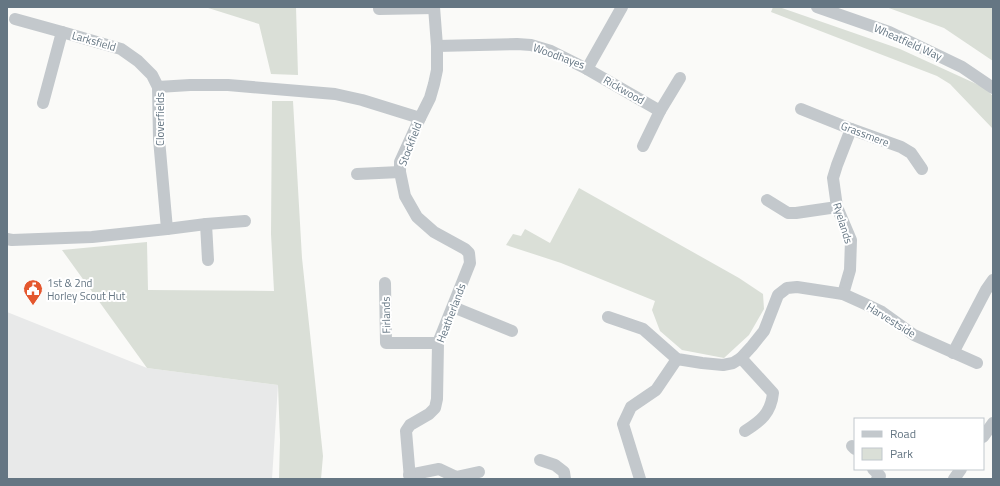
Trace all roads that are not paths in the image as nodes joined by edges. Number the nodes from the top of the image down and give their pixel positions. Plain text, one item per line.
1 (379, 7) edge
2 (434, 7) edge
3 (622, 7) edge
4 (817, 7) edge
5 (15, 20) dead end
6 (62, 32) junction
7 (437, 46) junction
8 (588, 69) junction
9 (680, 78) dead end
10 (158, 87) junction
11 (993, 88) edge
12 (43, 103) dead end
13 (801, 109) dead end
14 (660, 111) junction
15 (420, 118) junction
16 (851, 129) junction
17 (643, 146) dead end
18 (922, 169) dead end
19 (400, 172) junction
20 (357, 174) dead end
21 (767, 200) dead end
22 (837, 207) junction
23 (245, 221) dead end
24 (206, 224) junction
25 (167, 229) junction
26 (7, 239) edge
27 (469, 253) joint
28 (208, 260) dead end
29 (993, 280) edge
30 (385, 283) dead end
31 (843, 294) junction
32 (453, 307) junction
33 (608, 317) dead end
34 (512, 332) dead end
35 (438, 343) junction
36 (954, 353) junction
37 (741, 358) junction
38 (677, 359) junction
39 (977, 363) dead end
40 (993, 423) edge
41 (745, 431) dead end
42 (984, 436) edge
43 (540, 460) dead end
44 (874, 470) edge
45 (960, 470) edge
46 (479, 472) dead end
47 (409, 477) edge
48 (565, 479) edge
49 (640, 479) edge
50 (876, 479) edge
51 (954, 479) edge

1 - 2 street
2 - 7 street, Stockfield
3 - 8 street, Woodhayes
4 - 11 street, Wheatfield Way
5 - 6 street
6 - 10 street, Larksfield
6 - 12 street, Larksfield
7 - 8 street, Woodhayes
7 - 15 street, Stockfield
8 - 14 street, Rickwood
9 - 14 street
10 - 15 street, Cloverfields
10 - 25 street, Cloverfields
13 - 16 street, Grassmere
14 - 17 street
15 - 19 street, Stockfield
16 - 18 street, Grassmere
16 - 22 street, Ryelands
19 - 20 street
19 - 27 street, Stockfield
21 - 22 street
22 - 31 street, Ryelands
23 - 24 street
24 - 25 street
24 - 28 street
25 - 26 street
27 - 32 street, Heatherlands
29 - 36 street
30 - 35 street, Firlands
31 - 36 street, Harvestside
31 - 37 street, Harvestside
32 - 34 street
32 - 35 street, Heatherlands
33 - 38 street
35 - 47 street, Heatherlands
36 - 39 street, Harvestside
37 - 38 street, Harvestside
37 - 41 street
38 - 49 street
40 - 42 street
43 - 48 street
44 - 50 street
45 - 51 street
46 - 47 street

